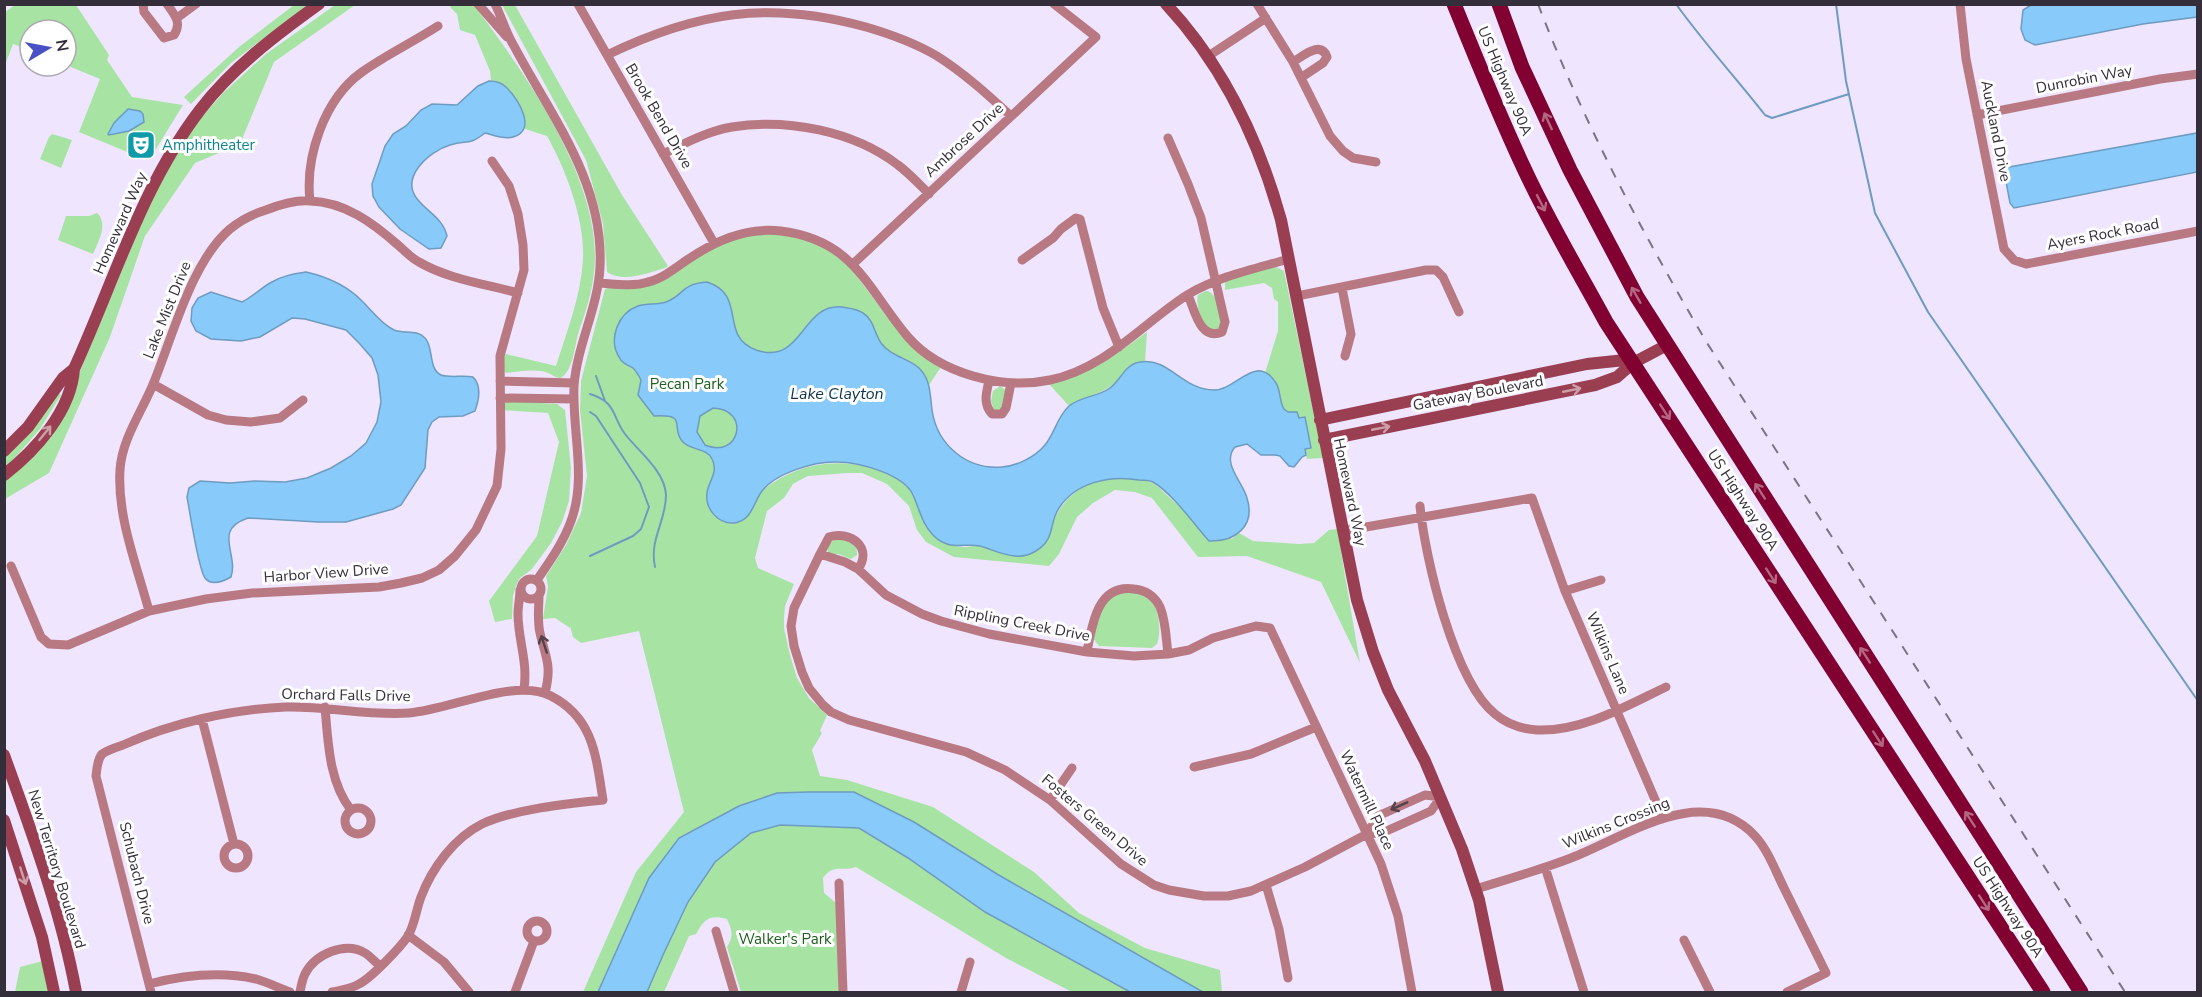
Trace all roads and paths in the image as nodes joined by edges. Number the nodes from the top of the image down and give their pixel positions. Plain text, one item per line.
1 (143, 4) edge
2 (167, 4) edge
3 (196, 4) edge
4 (319, 4) edge
5 (478, 4) edge
6 (495, 4) edge
7 (578, 4) edge
8 (1054, 4) edge
9 (1166, 4) edge
10 (1257, 4) edge
11 (1454, 4) edge
12 (1463, 4) edge
13 (1499, 4) edge
14 (1960, 4) edge
15 (177, 18) junction
16 (1266, 18) junction
17 (438, 26) dead end
18 (512, 44) junction
19 (607, 56) junction
20 (1207, 57) junction
21 (1293, 62) junction
22 (1482, 74) junction
23 (2198, 74) edge
24 (1302, 77) junction
25 (1977, 115) junction
26 (1011, 116) junction
27 (1168, 138) dead end
28 (663, 154) junction
29 (492, 161) dead end
30 (1376, 162) dead end
31 (928, 194) junction
32 (310, 201) junction
33 (2198, 231) edge
34 (714, 243) junction
35 (1289, 259) junction
36 (1022, 260) dead end
37 (2014, 260) joint
38 (853, 264) junction
39 (1215, 280) junction
40 (599, 283) junction
41 (1342, 288) junction
42 (518, 293) junction
43 (1188, 295) junction
44 (1297, 296) junction
45 (1459, 312) dead end
46 (1667, 345) junction
47 (1119, 347) junction
48 (1345, 356) dead end
49 (1633, 363) junction
50 (74, 369) junction
51 (500, 381) junction
52 (989, 381) junction
53 (531, 382) junction
54 (574, 383) junction
55 (1011, 383) junction
56 (153, 384) junction
57 (500, 399) junction
58 (531, 399) junction
59 (574, 399) junction
60 (303, 400) dead end
61 (1320, 420) junction
62 (1324, 440) junction
63 (4, 451) edge
64 (4, 475) edge
65 (1420, 506) dead end
66 (1422, 517) junction
67 (1343, 531) junction
68 (820, 554) junction
69 (11, 566) dead end
70 (858, 569) junction
71 (537, 580) junction
72 (1601, 580) dead end
73 (520, 590) junction
74 (1565, 591) junction
75 (539, 595) junction
76 (149, 611) junction
77 (1270, 628) joint
78 (1087, 651) junction
79 (1168, 654) junction
80 (1666, 687) dead end
81 (524, 688) junction
82 (545, 693) junction
83 (325, 707) junction
84 (1616, 710) junction
85 (202, 719) junction
86 (1316, 727) junction
87 (4, 755) edge
88 (98, 761) joint
89 (1194, 767) dead end
90 (1072, 768) dead end
91 (1441, 797) junction
92 (1050, 800) junction
93 (351, 810) dead end
94 (1663, 818) junction
95 (4, 820) edge
96 (1367, 834) junction
97 (234, 844) dead end
98 (1545, 867) junction
99 (839, 883) dead end
100 (1266, 885) junction
101 (1476, 889) junction
102 (716, 931) dead end
103 (408, 935) junction
104 (1684, 940) dead end
105 (534, 941) dead end
106 (970, 963) dead end
107 (380, 966) junction
108 (1288, 978) dead end
109 (150, 988) edge
110 (54, 993) edge
111 (76, 993) edge
112 (290, 993) edge
113 (300, 993) edge
114 (332, 993) edge
115 (470, 993) edge
116 (515, 993) edge
117 (734, 993) edge
118 (843, 993) edge
119 (962, 993) edge
120 (1412, 993) edge
121 (1498, 993) edge
122 (1584, 993) edge
123 (1710, 993) edge
124 (1787, 993) edge
125 (2043, 993) edge
126 (2080, 993) edge

1 - 15 street
2 - 15 street
3 - 15 street
4 - 50 street, Homeward Way
5 - 18 street
6 - 18 street
7 - 19 street, Brook Bend Drive
8 - 26 street, Ambrose Drive
9 - 20 street, Homeward Way
10 - 16 street
11 - 22 main road, US Highway 90A
12 - 22 main road
46 -> 13 main road, US Highway 90A
14 - 25 street, Auckland Drive
16 - 20 street
16 - 21 street
17 - 32 street
18 - 40 street
19 - 26 street
19 - 28 street, Brook Bend Drive
20 - 35 street, Homeward Way
21 - 24 street
21 - 24 street
22 -> 49 main road, US Highway 90A
23 - 25 street, Dunrobin Way
24 - 30 street
25 - 37 street, Auckland Drive
26 - 31 street, Ambrose Drive
27 - 39 street
28 - 31 street
28 - 34 street, Brook Bend Drive
29 - 42 street, Harbor View Drive
31 - 38 street, Ambrose Drive
32 - 42 street, Lake Mist Drive
32 - 56 street, Lake Mist Drive
33 - 37 street, Ayers Rock Road
34 - 38 street
34 - 40 street
35 - 39 street
35 - 44 street, Homeward Way
36 - 47 street
38 - 52 street
39 - 43 street
39 - 43 street
40 - 54 street
41 - 44 street
41 - 45 street
41 - 48 street
42 - 51 street, Harbor View Drive
43 - 47 street
44 - 61 street, Homeward Way
46 - 49 street, Gateway Boulevard
126 -> 46 main road, US Highway 90A
47 - 55 street
49 - 61 street, Gateway Boulevard
62 -> 49 street, Gateway Boulevard
49 -> 125 main road, US Highway 90A
50 - 63 street, Homeward Way
64 -> 50 street, Homeward Way
51 - 53 street
51 - 57 street, Harbor View Drive
52 - 55 street
52 - 55 street
53 - 54 street
53 - 58 street
54 - 59 street
56 - 60 street
56 - 76 street, Lake Mist Drive
57 - 58 street
57 - 76 street, Harbor View Drive
58 - 59 street
59 - 71 street
61 - 62 street, Homeward Way
62 - 67 street, Homeward Way
65 - 66 street
66 - 67 street
66 - 74 street, Wilkins Lane
66 - 84 street
67 - 91 street, Homeward Way
68 - 70 street, Rippling Creek Drive
68 - 70 street
68 - 92 street, Fosters Green Drive
69 - 76 street, Harbor View Drive
70 - 78 street, Rippling Creek Drive
71 - 73 street
71 - 75 street
72 - 74 street
73 - 75 street
73 - 81 street
74 - 84 street, Wilkins Lane
82 -> 75 street
77 - 79 street, Rippling Creek Drive
77 - 86 street, Watermill Place
78 - 79 street, Rippling Creek Drive
78 - 79 street
80 - 84 street
81 - 82 street, Orchard Falls Drive
81 - 83 street, Orchard Falls Drive
82 - 103 street, Orchard Falls Drive
83 - 85 street, Orchard Falls Drive
83 - 93 street
84 - 94 street, Wilkins Lane
85 - 88 street, Orchard Falls Drive
85 - 97 street
86 - 89 street
86 - 96 street, Watermill Place
87 - 111 street, New Territory Boulevard
88 - 109 street, Schubach Drive
90 - 92 street
91 - 96 street, Fosters Green Drive
91 -> 96 street, Fosters Green Drive
91 - 101 street, Homeward Way
92 - 100 street, Fosters Green Drive
94 - 98 street, Wilkins Crossing
94 - 124 street, Wilkins Crossing
95 -> 110 street
96 - 100 street, Fosters Green Drive
96 - 120 street, Watermill Place
98 - 101 street, Wilkins Crossing
98 - 122 street
99 - 118 street
100 - 108 street
101 - 121 street, Homeward Way
102 - 117 street
103 - 107 street
103 - 115 street
104 - 123 street
105 - 116 street
106 - 119 street
107 - 113 street
107 - 114 street
109 - 112 street

